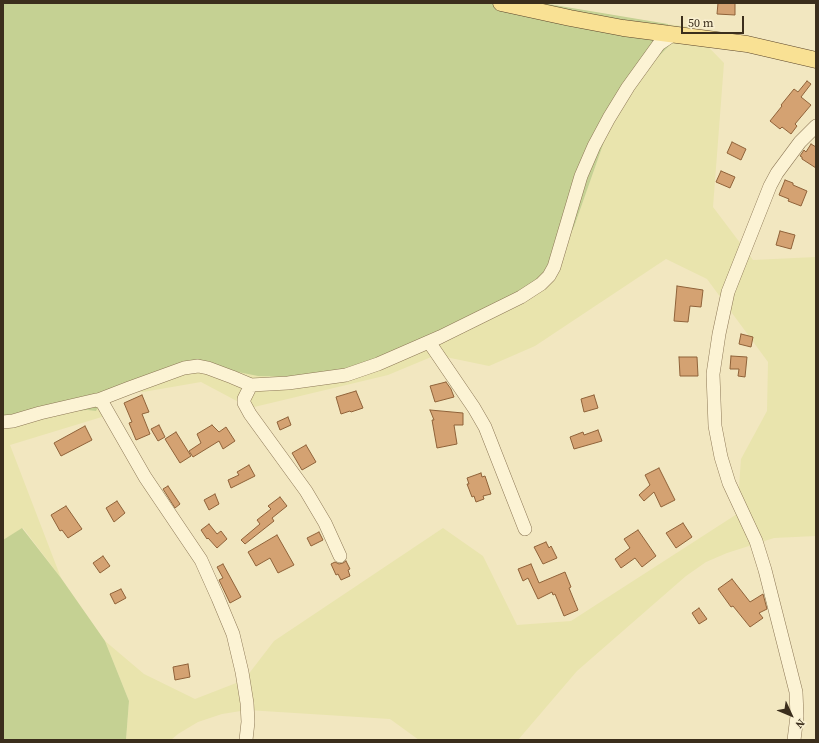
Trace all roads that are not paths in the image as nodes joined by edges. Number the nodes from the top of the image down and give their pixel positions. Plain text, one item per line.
1 (501, 3) edge
2 (674, 34) junction
3 (816, 60) edge
4 (816, 126) edge
5 (429, 342) junction
6 (251, 385) junction
7 (98, 400) junction
8 (3, 422) edge
9 (525, 530) dead end
10 (340, 556) dead end
11 (246, 740) edge
12 (794, 740) edge

1 - 2 main road
2 - 3 main road
2 - 5 street
4 - 12 street
5 - 6 street
5 - 9 street
6 - 7 street
6 - 10 street
7 - 8 street
7 - 11 street

